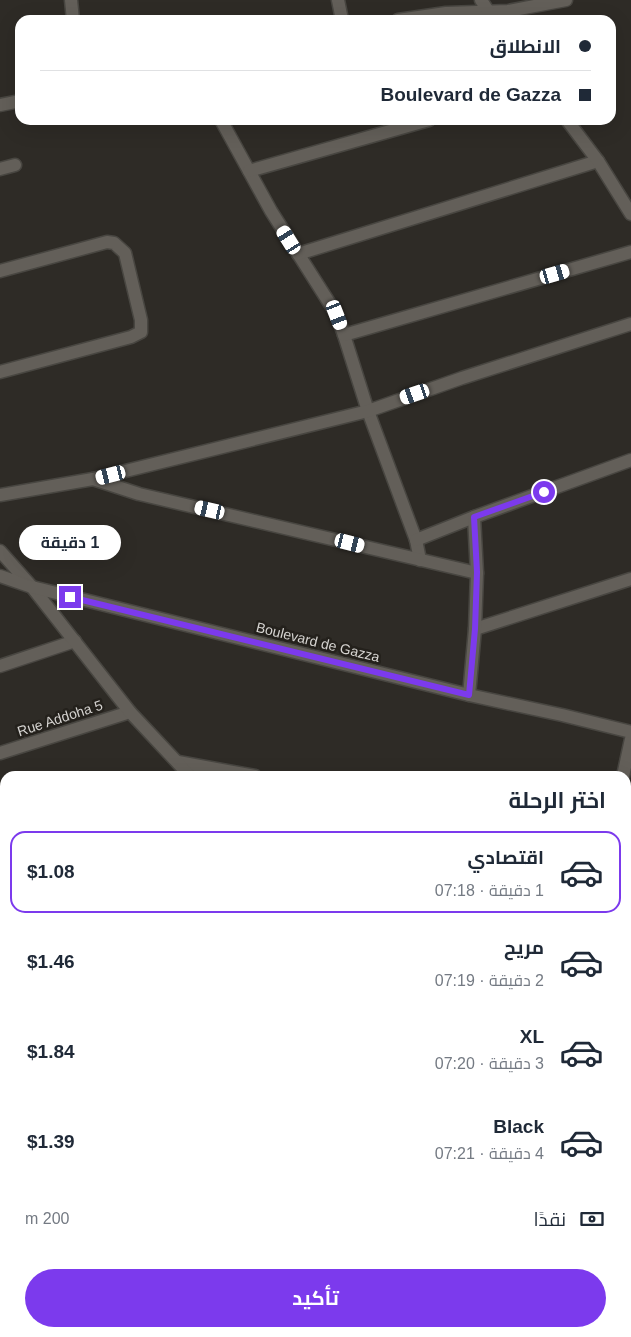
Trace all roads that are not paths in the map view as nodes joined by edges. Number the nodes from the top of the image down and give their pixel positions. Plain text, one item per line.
1 (71, 0) edge
2 (338, 0) edge
3 (566, 0) edge
4 (487, 10) edge
5 (72, 15) edge
6 (341, 15) edge
7 (432, 15) edge
8 (15, 102) edge
9 (0, 105) edge
10 (224, 125) edge
11 (411, 125) edge
12 (571, 125) edge
13 (598, 161) junction
14 (15, 165) dead end
15 (0, 169) edge
16 (248, 171) junction
17 (631, 214) edge
18 (631, 252) edge
19 (298, 254) junction
20 (0, 271) edge
21 (631, 324) edge
22 (344, 335) junction
23 (0, 372) edge
24 (368, 411) junction
25 (631, 460) edge
26 (93, 479) junction
27 (0, 495) edge
28 (474, 517) junction
29 (416, 540) junction
30 (0, 551) edge
31 (420, 560) junction
32 (477, 572) junction
33 (1, 577) edge
34 (631, 579) edge
35 (32, 587) junction
36 (475, 629) junction
37 (76, 641) junction
38 (0, 666) edge
39 (469, 695) junction
40 (130, 712) junction
41 (631, 732) edge
42 (631, 739) edge
43 (0, 753) edge
44 (178, 762) junction
45 (186, 771) edge
46 (228, 771) edge
47 (624, 771) edge

1 - 5 street
2 - 6 street
3 - 4 street
4 - 7 street
8 - 9 street
10 - 16 street
11 - 16 street
12 - 13 street
13 - 17 street
13 - 19 street
14 - 15 street
16 - 19 street
18 - 22 street
19 - 22 street
20 - 23 street
21 - 24 street
22 - 24 street
24 - 26 street
24 - 29 street
25 - 28 street
26 - 27 street
26 - 31 street
28 - 29 street
28 - 32 street
29 - 31 street
30 - 35 street
31 - 32 street
32 - 36 street
33 - 35 street, Boulevard de Gazza
34 - 36 street
35 - 37 street
35 - 39 street, Boulevard de Gazza
36 - 39 street
37 - 38 street
37 - 40 street
39 - 41 street, Boulevard de Gazza
40 - 43 street, Rue Addoha 5
40 - 44 street
42 - 47 street
44 - 45 street
44 - 46 street

